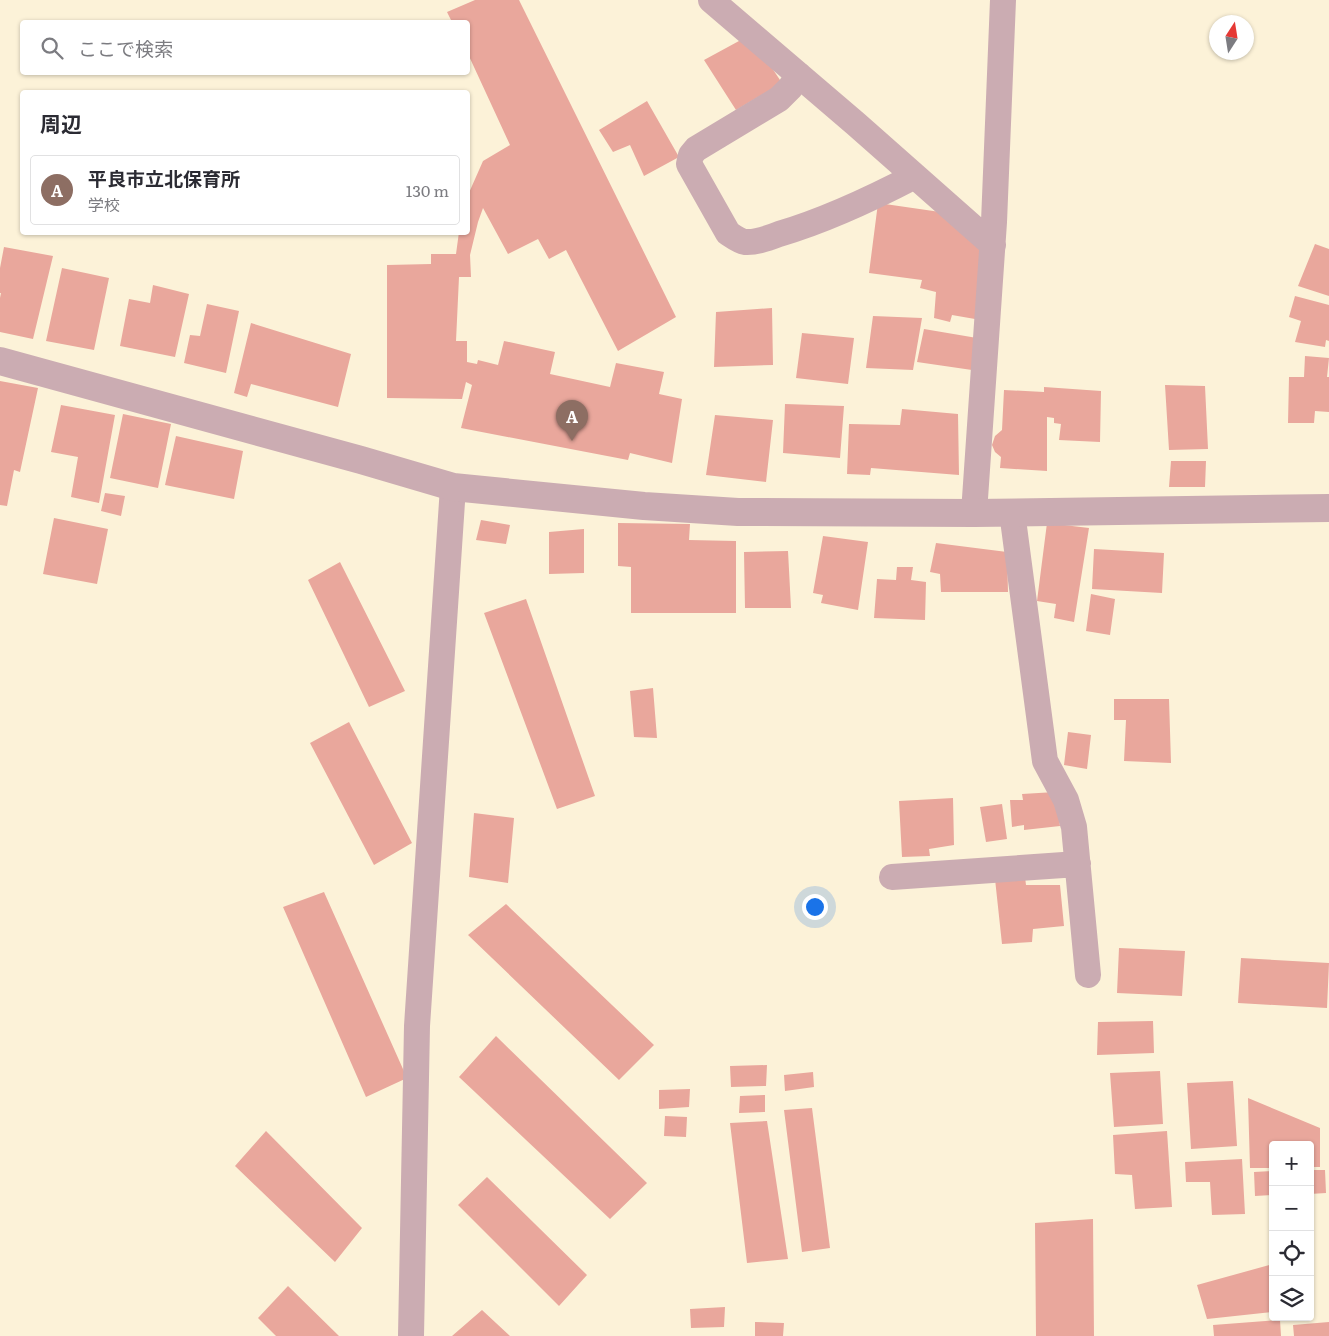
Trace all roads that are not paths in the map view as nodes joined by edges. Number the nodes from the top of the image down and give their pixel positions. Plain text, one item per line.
1 (711, 0) edge
2 (1003, 0) edge
3 (799, 75) junction
4 (915, 176) junction
5 (993, 245) junction
6 (0, 361) edge
7 (453, 487) junction
8 (1329, 508) edge
9 (1012, 512) junction
10 (974, 513) junction
11 (1078, 864) junction
12 (892, 877) dead end
13 (1088, 975) dead end
14 (411, 1336) edge

1 - 3 street
2 - 5 street
3 - 4 street
3 - 4 street
4 - 5 street
5 - 10 street
6 - 7 street
7 - 10 street
7 - 14 street
8 - 9 street
9 - 10 street
9 - 11 street
11 - 12 street
11 - 13 street

